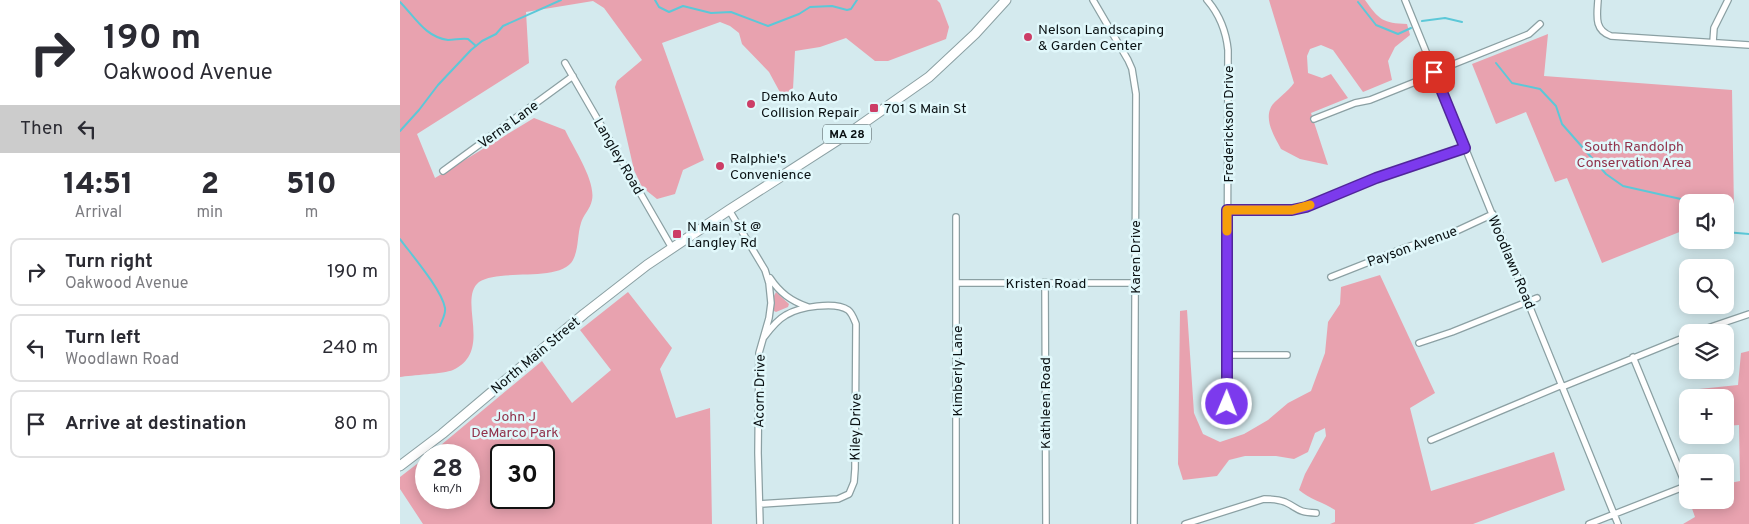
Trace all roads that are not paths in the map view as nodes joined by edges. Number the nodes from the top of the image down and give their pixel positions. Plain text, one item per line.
1 (1006, 0) edge
2 (1093, 0) edge
3 (1207, 0) edge
4 (1405, 0) edge
5 (1598, 0) edge
6 (1728, 0) edge
7 (1540, 24) dead end
8 (1712, 42) junction
9 (1749, 45) edge
10 (565, 63) dead end
11 (1434, 73) junction
12 (573, 76) junction
13 (1314, 119) dead end
14 (1465, 148) junction
15 (443, 171) dead end
16 (729, 210) junction
17 (1227, 210) junction
18 (1493, 214) junction
19 (956, 217) dead end
20 (672, 248) junction
21 (765, 270) junction
22 (1331, 277) dead end
23 (1045, 282) junction
24 (957, 283) junction
25 (1135, 283) junction
26 (1537, 298) dead end
27 (1529, 301) junction
28 (809, 307) junction
29 (1749, 314) edge
30 (1720, 324) edge
31 (764, 337) junction
32 (1679, 339) edge
33 (1419, 343) dead end
34 (1227, 355) junction
35 (1287, 356) dead end
36 (1633, 357) junction
37 (1562, 386) junction
38 (1227, 404) dead end
39 (1431, 440) dead end
40 (400, 466) edge
41 (760, 504) junction
42 (1316, 513) dead end
43 (1615, 514) junction
44 (760, 524) edge
45 (956, 524) edge
46 (1046, 524) edge
47 (1134, 524) edge
48 (1185, 524) edge
49 (1589, 524) edge
50 (1618, 524) edge

1 - 16 main road, MA 28
2 - 25 street, Karen Drive
3 - 17 street, Frederickson Drive
4 - 11 street, Woodlawn Road
5 - 8 street
6 - 8 street
7 - 11 street
8 - 9 street
10 - 12 street, Langley Road
11 - 13 street
11 - 14 street, Woodlawn Road
12 - 15 street, Verna Lane
12 - 20 street, Langley Road
14 - 17 street
14 - 18 street, Woodlawn Road
16 - 20 main road, MA 28
16 - 21 street, Acorn Drive
17 - 34 street, Frederickson Drive
18 - 22 street, Payson Avenue
18 - 27 street, Woodlawn Road
19 - 24 street, Kimberly Lane
20 - 40 main road, North Main Street / MA 28
21 - 28 street, Kiley Drive
21 - 31 street, Acorn Drive
23 - 24 street, Kristen Road
23 - 25 street, Kristen Road
23 - 46 street, Kathleen Road
24 - 45 street, Kimberly Lane
25 - 47 street, Karen Drive
26 - 27 street
27 - 33 street
27 - 37 street, Woodlawn Road
28 - 31 street, Kiley Drive
28 - 41 street, Kiley Drive
29 - 30 street
31 - 41 street, Acorn Drive
32 - 36 street
34 - 35 street
34 - 38 street, Frederickson Drive
36 - 37 street
36 - 43 street
37 - 39 street
37 - 43 street, Woodlawn Road
41 - 44 street, Acorn Drive
42 - 48 street
43 - 49 street
43 - 50 street, Woodlawn Road

